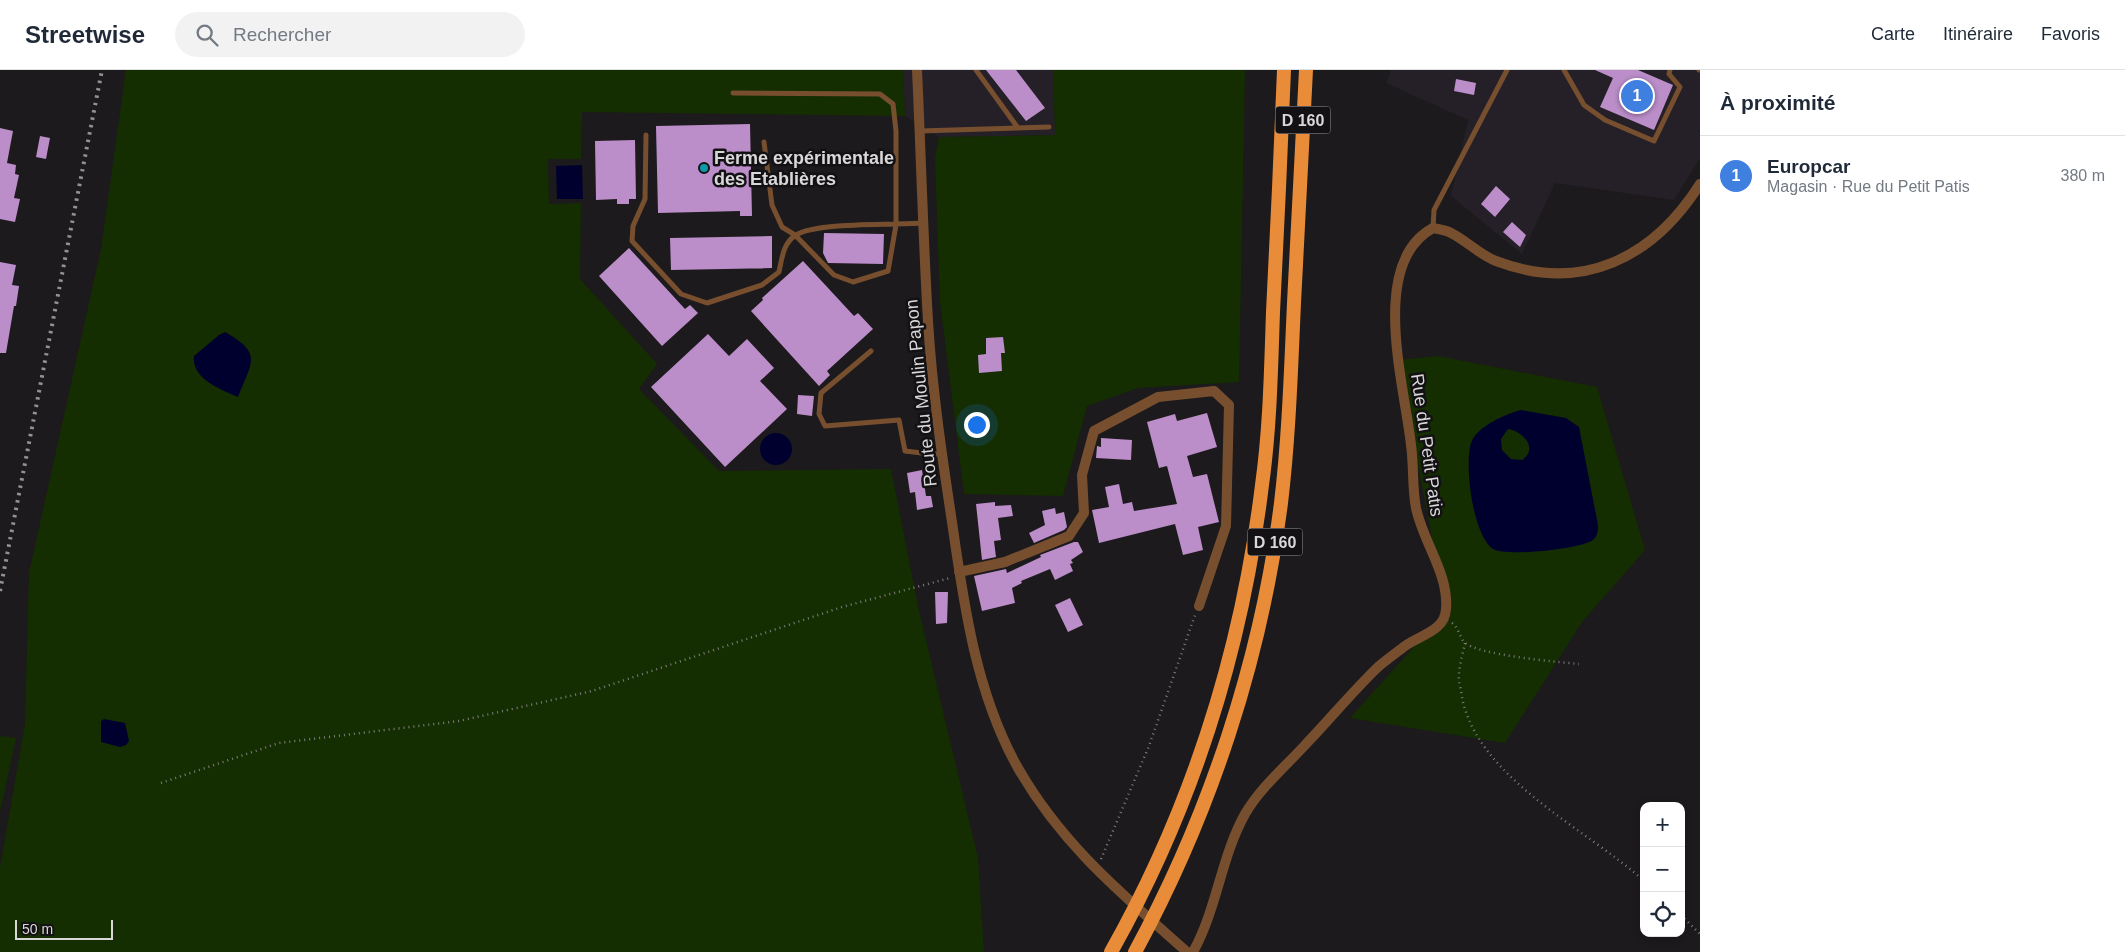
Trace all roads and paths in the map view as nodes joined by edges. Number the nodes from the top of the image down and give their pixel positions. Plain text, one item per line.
1 (917, 70) edge
2 (976, 70) edge
3 (1284, 70) edge
4 (1306, 70) edge
5 (1507, 70) edge
6 (1564, 70) edge
7 (1670, 70) edge
8 (733, 92) dead end
9 (1049, 127) dead end
10 (1018, 128) junction
11 (920, 131) junction
12 (646, 135) dead end
13 (764, 142) dead end
14 (1700, 184) edge
15 (924, 222) junction
16 (896, 225) junction
17 (1433, 228) junction
18 (795, 235) junction
19 (871, 351) dead end
20 (942, 454) junction
21 (959, 572) junction
22 (1199, 606) joint
23 (1445, 617) junction
24 (1465, 643) junction
25 (1579, 664) dead end
26 (161, 783) dead end
27 (1096, 870) junction
28 (1640, 878) edge
29 (1685, 920) edge
30 (1700, 934) edge
31 (1137, 948) edge
32 (1111, 952) edge
33 (1187, 952) edge
34 (1193, 952) edge

1 - 11 street, Route du Moulin Papon
2 - 10 lane
3 - 32 highway, D 160
4 - 31 highway, D 160
5 - 17 lane
6 - 7 lane
8 - 16 lane
9 - 10 lane
10 - 11 lane
11 - 15 street, Route du Moulin Papon
12 - 18 lane
13 - 18 lane
14 - 17 street
15 - 16 lane
15 - 20 street, Route du Moulin Papon
16 - 18 lane
16 - 18 lane
17 - 23 street, Rue du Petit Patis
19 - 20 lane
20 - 21 street, Route du Moulin Papon
21 - 22 street
21 - 26 path
21 - 27 street, Route du Moulin Papon
22 - 27 path
23 - 24 path
23 - 34 street
24 - 25 path
24 - 28 path
27 - 33 street, Route du Moulin Papon
29 - 30 path

